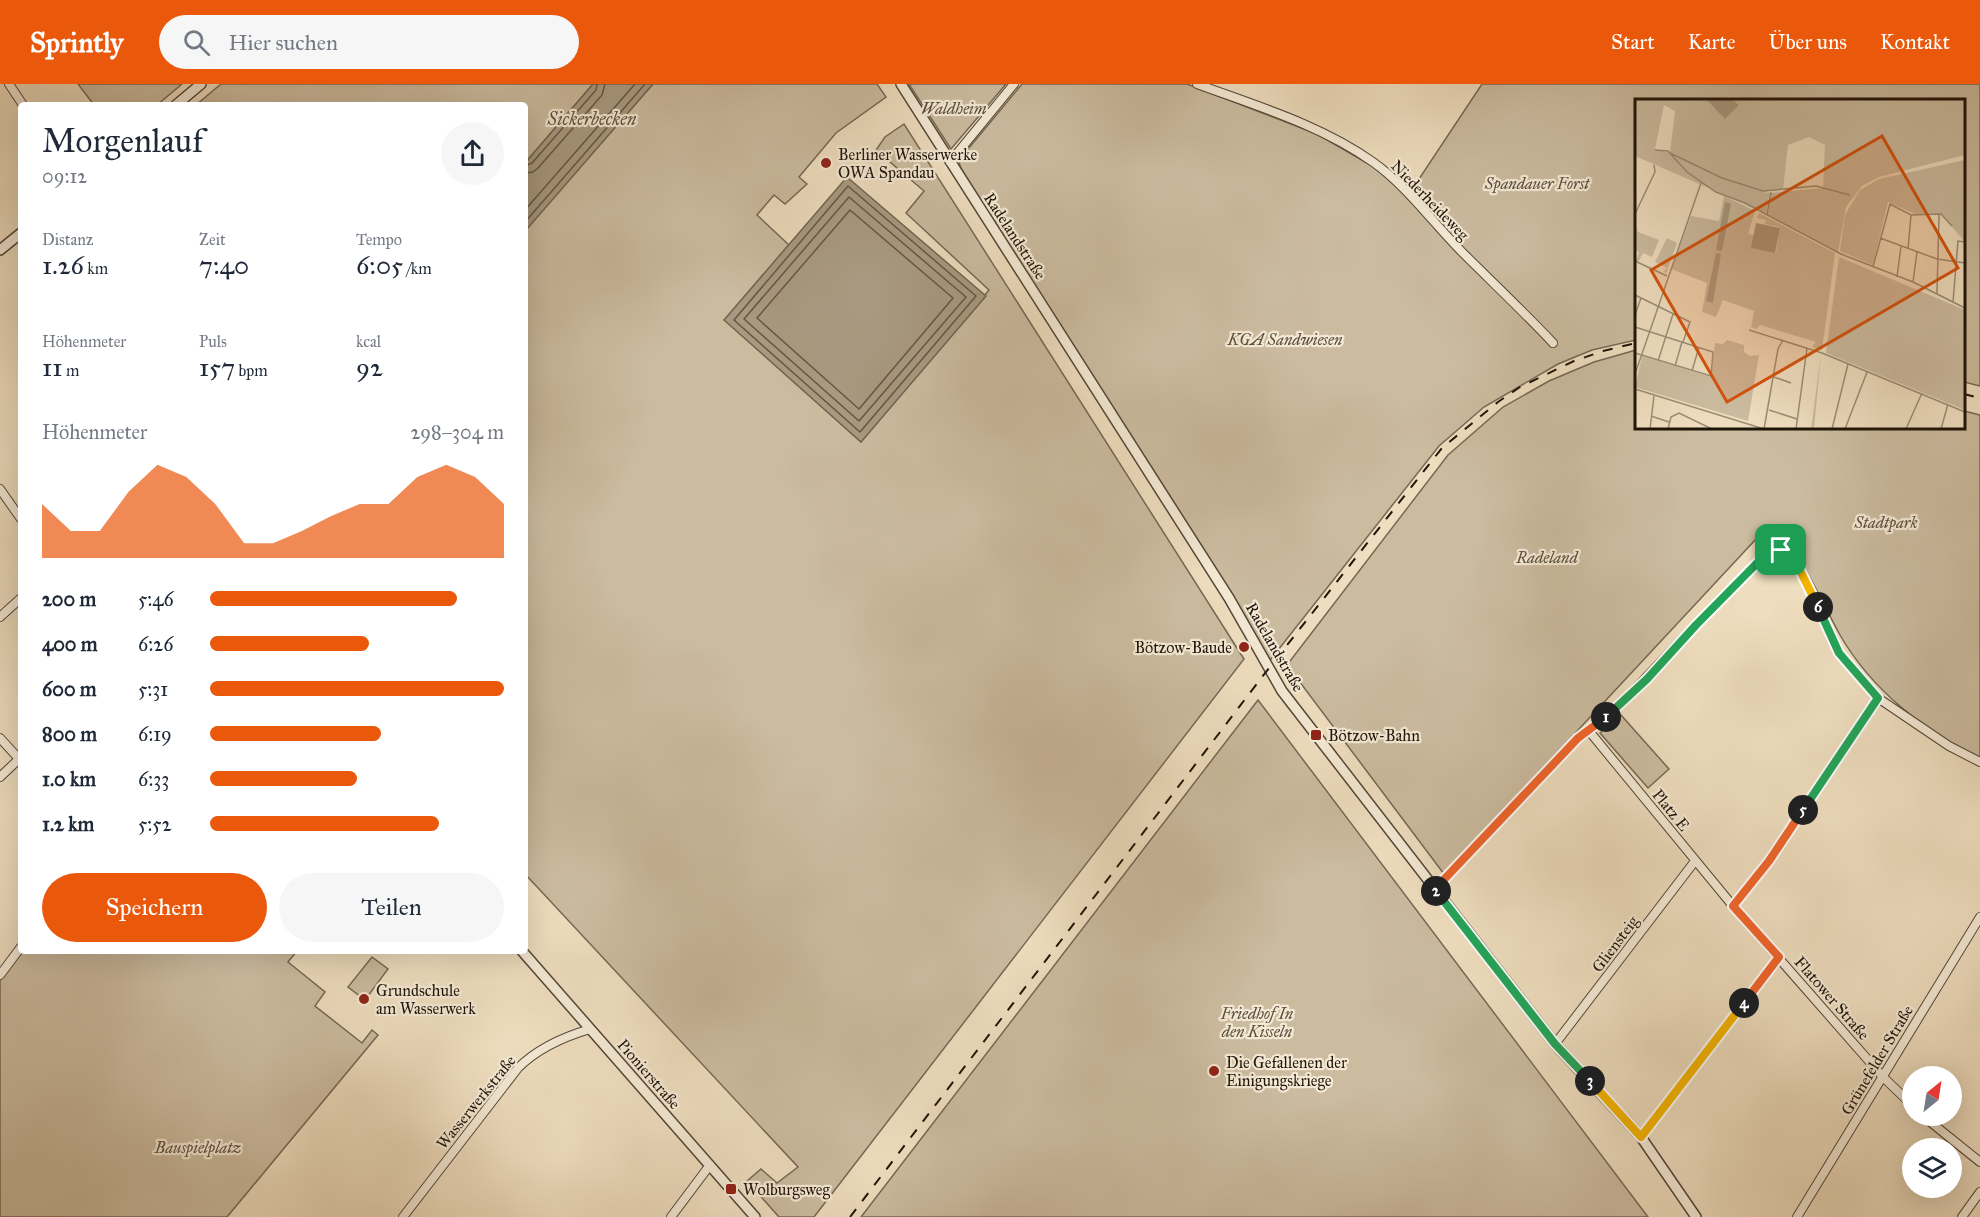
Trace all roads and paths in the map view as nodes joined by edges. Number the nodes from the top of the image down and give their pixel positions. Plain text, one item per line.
1 (9, 84) edge
2 (201, 84) edge
3 (901, 84) edge
4 (1014, 84) edge
5 (1197, 84) edge
6 (21, 102) edge
7 (180, 102) edge
8 (950, 162) junction
9 (18, 235) edge
10 (0, 250) edge
11 (1553, 343) dead end
12 (0, 489) edge
13 (18, 515) edge
14 (18, 601) edge
15 (0, 617) edge
16 (1878, 698) junction
17 (1589, 731) junction
18 (0, 738) edge
19 (18, 758) edge
20 (18, 762) edge
21 (1980, 762) edge
22 (0, 777) edge
23 (1695, 861) junction
24 (1435, 889) junction
25 (1733, 906) junction
26 (1980, 917) edge
27 (18, 951) edge
28 (525, 954) edge
29 (1779, 957) junction
30 (0, 975) edge
31 (590, 1029) junction
32 (1555, 1044) junction
33 (1883, 1077) junction
34 (1902, 1096) edge
35 (1935, 1126) edge
36 (1641, 1137) junction
37 (1980, 1162) edge
38 (710, 1165) junction
39 (1980, 1192) edge
40 (403, 1217) edge
41 (671, 1217) edge
42 (755, 1217) edge
43 (1696, 1217) edge
44 (1797, 1217) edge
45 (1962, 1217) edge

1 - 6 street
2 - 7 street
3 - 8 street, Radelandstraße
4 - 8 street
5 - 11 street, Niederheideweg
8 - 24 street, Radelandstraße
9 - 10 street
12 - 13 street
14 - 15 street
16 - 17 street
16 - 21 street
16 - 25 street
17 - 23 street, Platz E
17 - 24 street
18 - 19 street
20 - 22 street
23 - 25 street, Platz E
23 - 32 street, Gliensteig
24 - 32 street, Radelandstraße
25 - 29 street, Flatower Straße
26 - 33 street, Grünefelder Straße
27 - 30 street
28 - 31 street, Pionierstraße
29 - 33 street, Flatower Straße
29 - 36 street
31 - 38 street, Pionierstraße
31 - 40 street, Wasserwerkstraße
32 - 36 street, Radelandstraße
33 - 34 street, Flatower Straße
33 - 44 street, Grünefelder Straße
35 - 37 street
36 - 43 street, Radelandstraße
38 - 41 street
38 - 42 street, Pionierstraße
39 - 45 street

